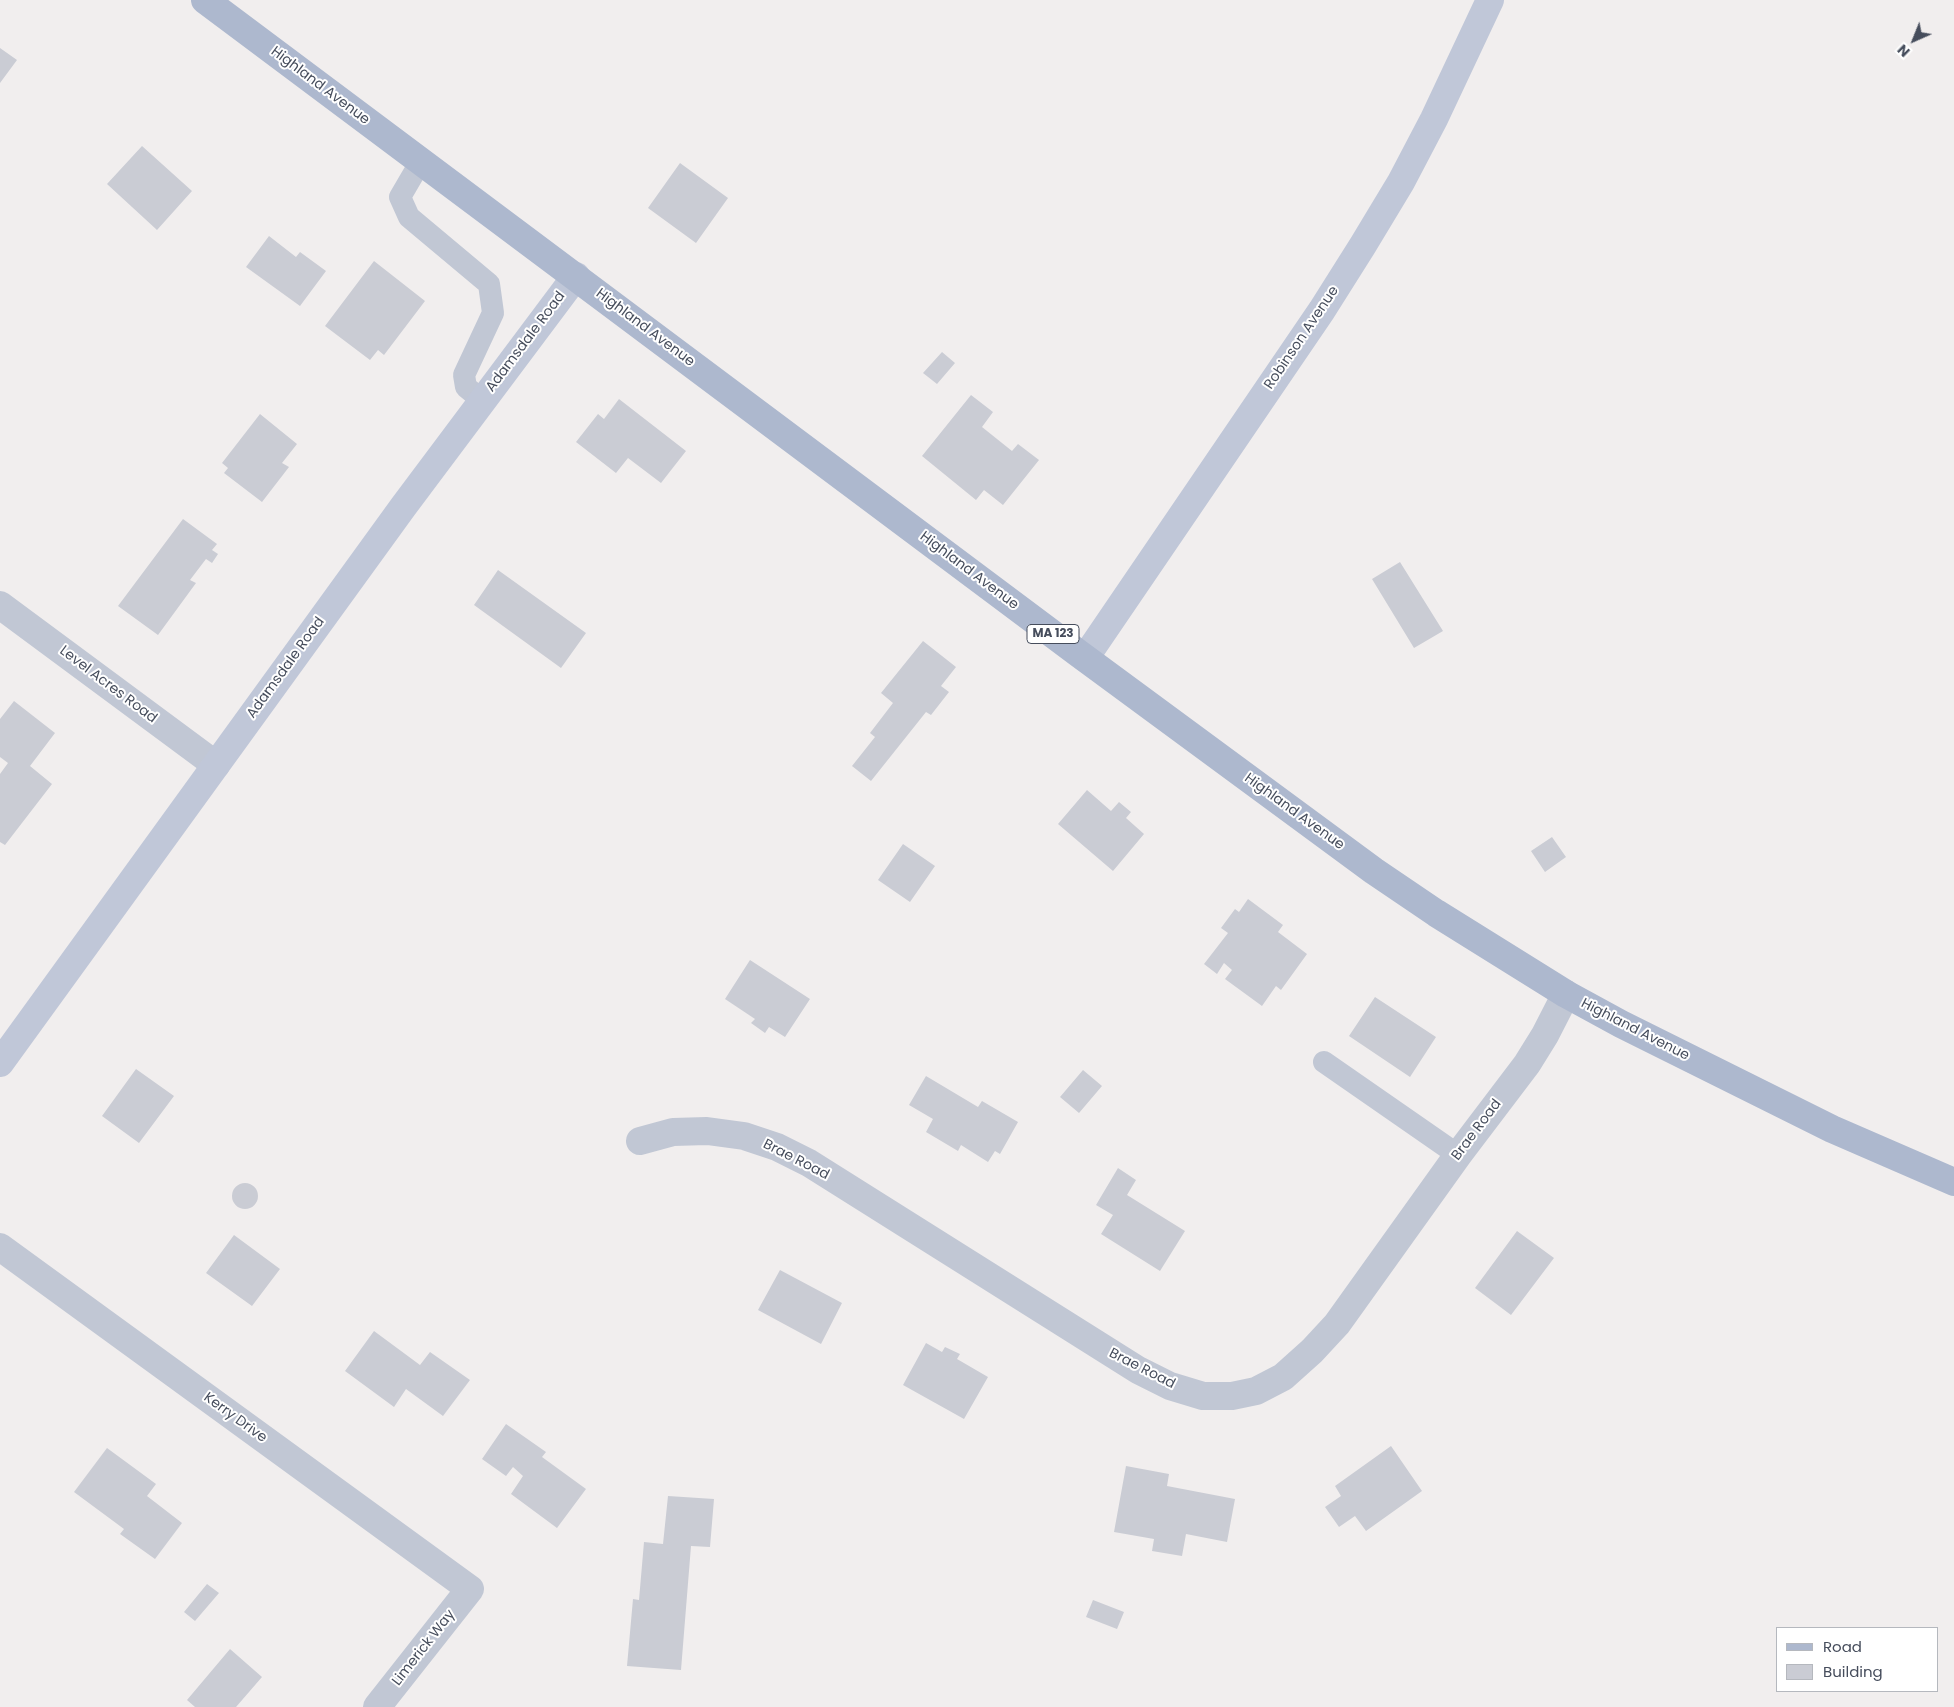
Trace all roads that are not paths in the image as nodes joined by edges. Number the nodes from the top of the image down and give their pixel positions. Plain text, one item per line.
1 (205, 0) edge
2 (1490, 0) edge
3 (421, 161) junction
4 (576, 276) junction
5 (483, 401) junction
6 (0, 605) edge
7 (1084, 658) junction
8 (216, 765) junction
9 (1566, 994) junction
10 (1324, 1062) dead end
11 (0, 1063) edge
12 (640, 1141) dead end
13 (1458, 1155) junction
14 (1954, 1182) edge
15 (0, 1246) edge
16 (470, 1589) joint
17 (378, 1707) edge

1 - 3 main road, Highland Avenue / MA 123
2 - 7 street, Robinson Avenue
3 - 4 main road, Highland Avenue / MA 123
3 - 5 lane
4 - 5 street, Adamsdale Road
4 - 7 main road, Highland Avenue / MA 123
5 - 8 street, Adamsdale Road
6 - 8 street, Level Acres Road
7 - 9 main road, Highland Avenue / MA 123
8 - 11 street, Adamsdale Road
9 - 13 street, Brae Road
9 - 14 main road, Highland Avenue / MA 123
10 - 13 lane
12 - 13 street, Brae Road
15 - 16 street, Kerry Drive
16 - 17 street, Limerick Way

